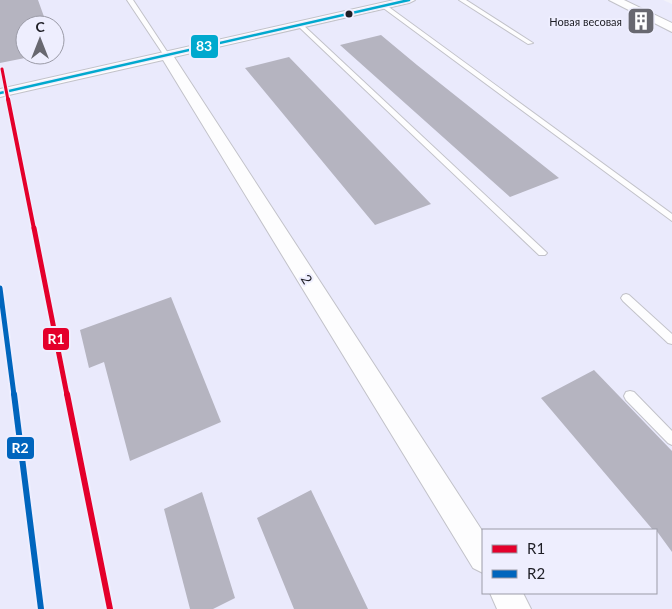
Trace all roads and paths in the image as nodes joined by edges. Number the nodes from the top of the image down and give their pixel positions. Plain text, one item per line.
1 (130, 0) edge
2 (409, 0) edge
3 (462, 0) edge
4 (615, 0) edge
5 (384, 6) junction
6 (300, 25) junction
7 (672, 28) edge
8 (530, 44) dead end
9 (167, 56) junction
10 (0, 93) edge
11 (672, 218) edge
12 (542, 253) dead end
13 (626, 298) dead end
14 (672, 340) edge
15 (630, 396) dead end
16 (672, 439) edge
17 (482, 556) edge
18 (506, 594) edge
19 (515, 609) edge

1 - 9 lane, 2
2 - 5 street
3 - 8 lane
4 - 7 street
5 - 6 street
5 - 11 lane
6 - 9 street
6 - 12 lane
9 - 10 street
9 - 17 street, 2
13 - 14 lane
15 - 16 lane
18 - 19 street

